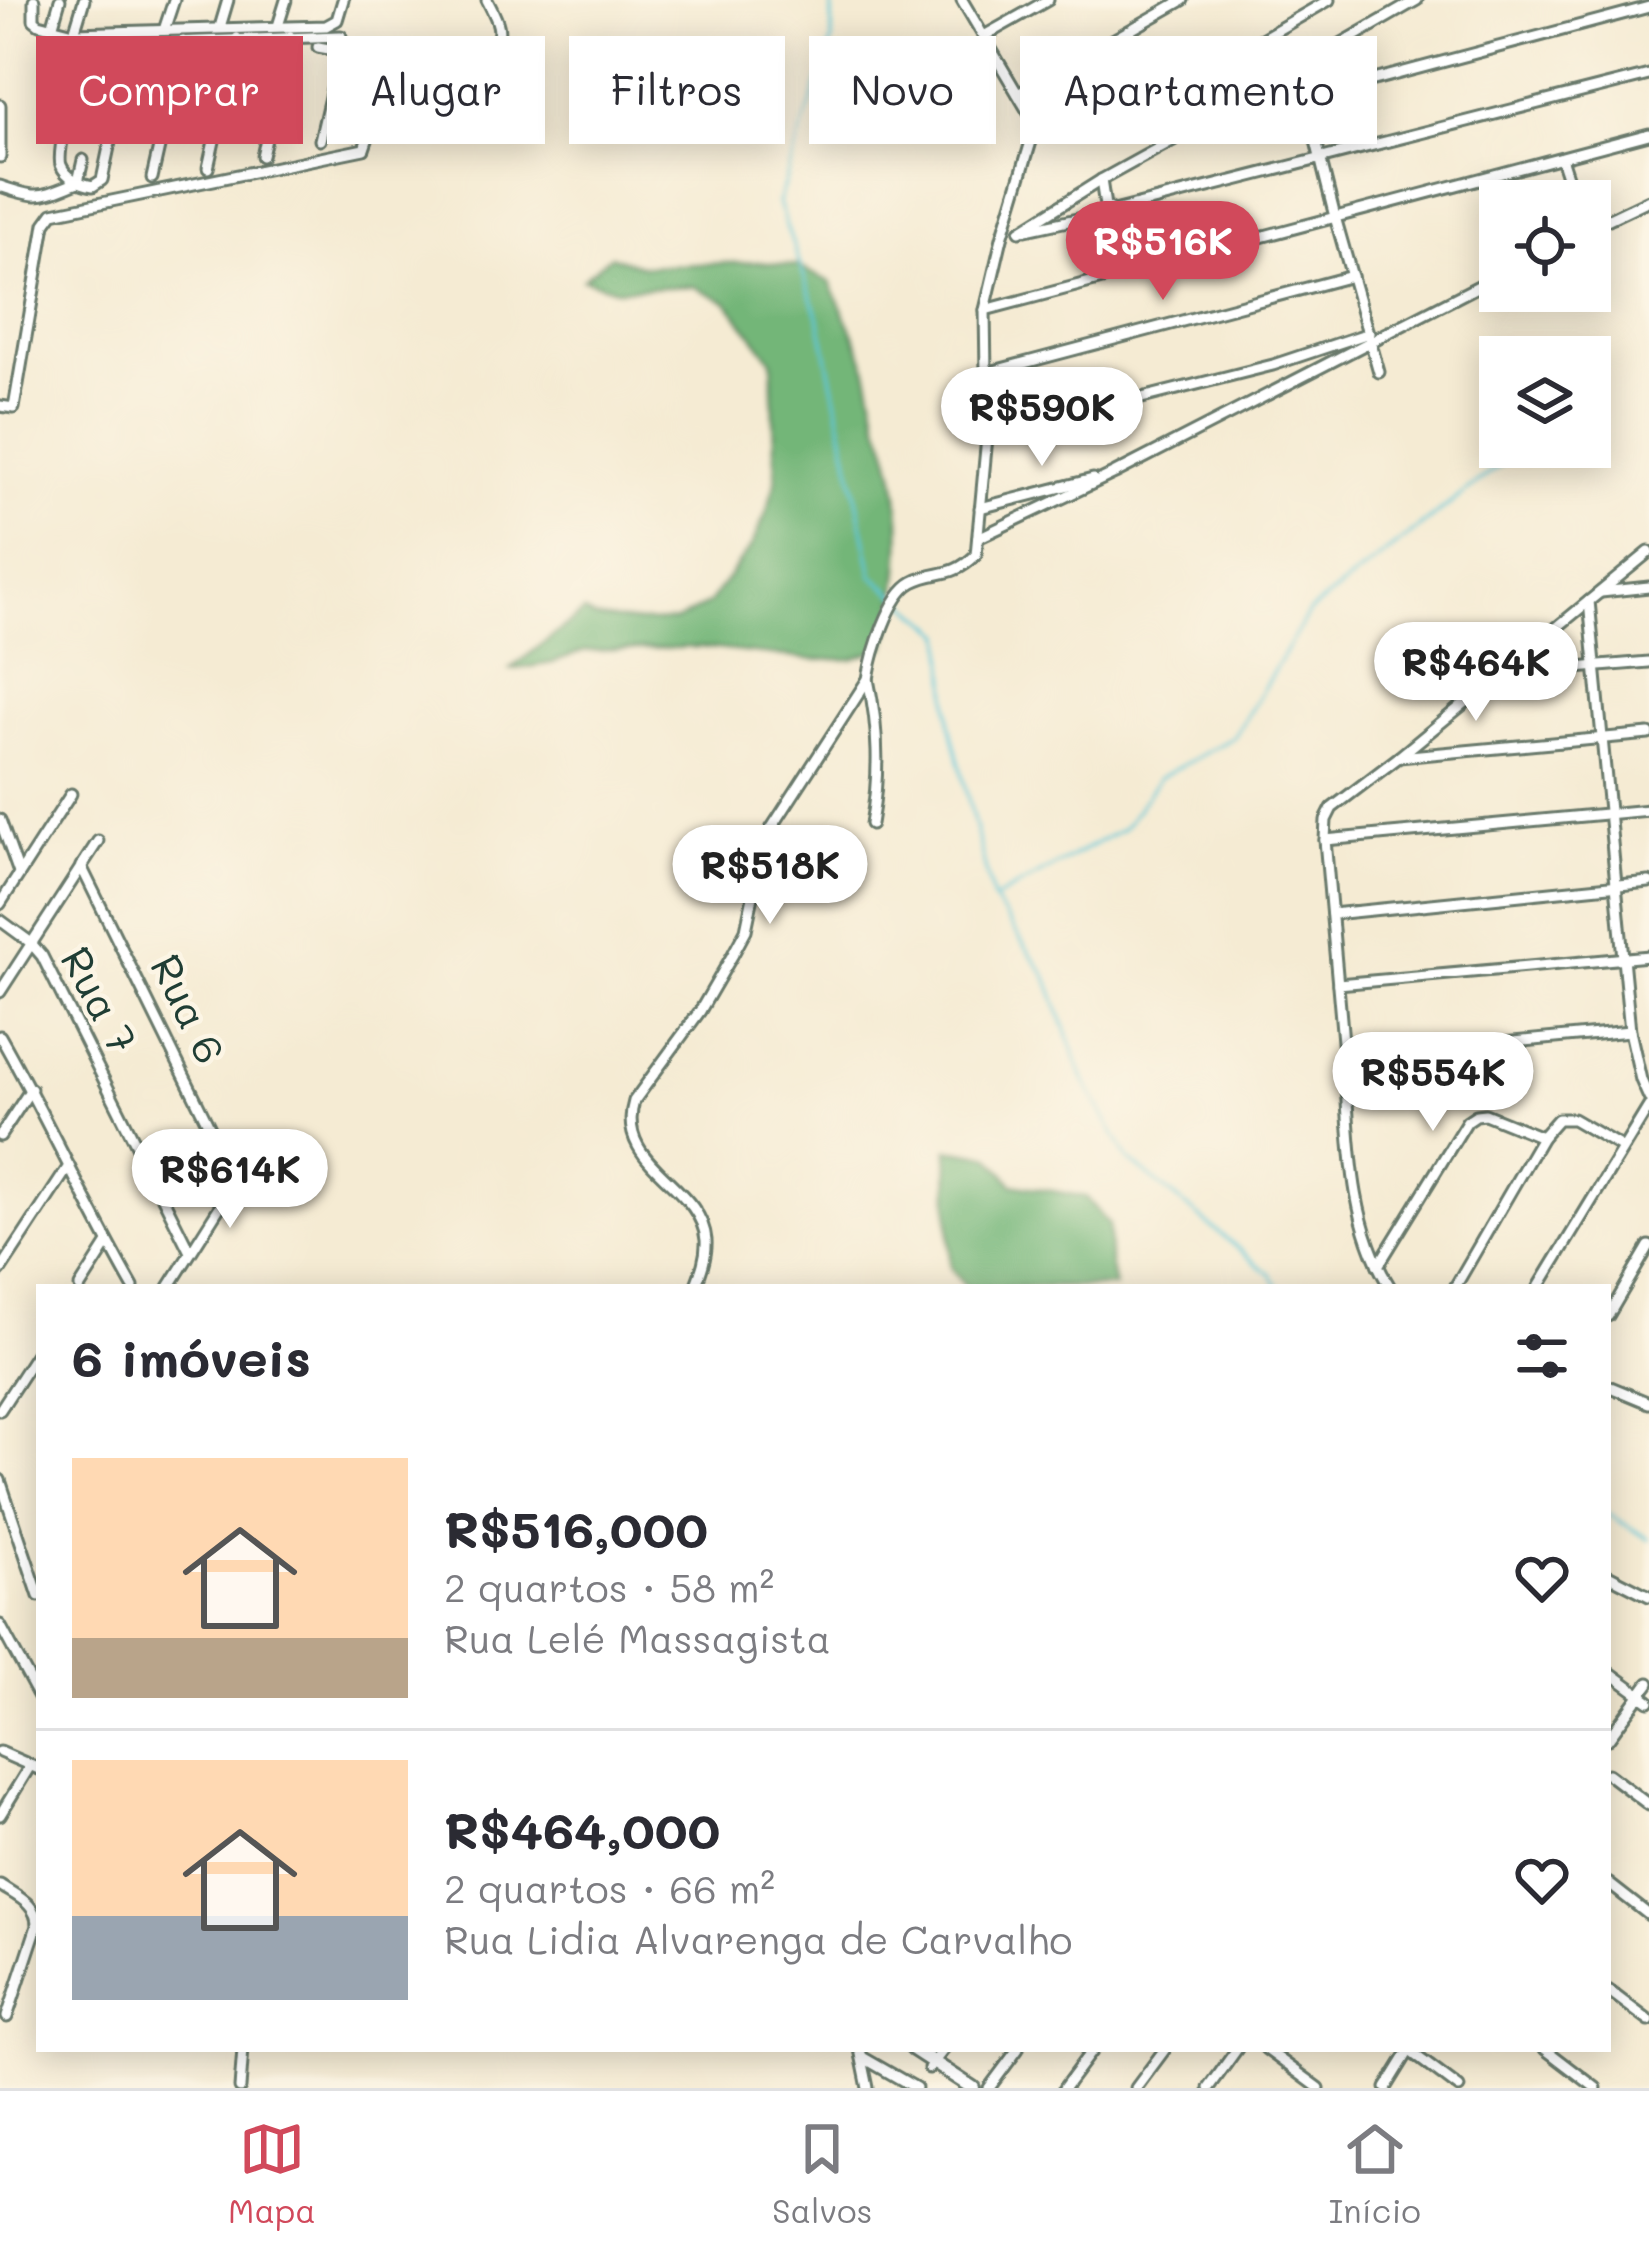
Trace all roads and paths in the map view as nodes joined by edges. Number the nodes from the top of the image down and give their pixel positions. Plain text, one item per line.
1 (34, 0) edge
2 (60, 0) edge
3 (84, 0) edge
4 (174, 0) edge
5 (228, 0) edge
6 (286, 0) edge
7 (343, 0) edge
8 (487, 0) edge
9 (962, 0) edge
10 (1048, 0) edge
11 (1183, 0) edge
12 (1329, 0) edge
13 (1418, 0) edge
14 (1649, 7) edge
15 (278, 26) junction
16 (220, 27) junction
17 (52, 28) junction
18 (164, 30) junction
19 (74, 34) junction
20 (983, 36) joint
21 (1267, 36) edge
22 (1355, 36) edge
23 (318, 47) dead end
24 (327, 49) edge
25 (996, 58) edge
26 (1649, 75) edge
27 (1377, 78) edge
28 (1018, 94) junction
29 (1020, 97) edge
30 (0, 105) edge
31 (327, 109) edge
32 (1649, 134) edge
33 (320, 140) dead end
34 (62, 144) edge
35 (110, 144) edge
36 (160, 144) edge
37 (213, 144) edge
38 (265, 144) edge
39 (1030, 144) edge
40 (1166, 144) edge
41 (1317, 144) edge
42 (262, 156) dead end
43 (0, 157) edge
44 (1561, 158) junction
45 (1320, 159) junction
46 (83, 160) dead end
47 (208, 167) dead end
48 (152, 178) dead end
49 (1101, 180) junction
50 (1568, 180) edge
51 (78, 182) junction
52 (0, 186) edge
53 (1649, 200) edge
54 (1114, 212) junction
55 (1335, 218) junction
56 (1611, 218) edge
57 (1020, 232) junction
58 (1002, 238) junction
59 (1352, 276) junction
60 (1479, 285) edge
61 (985, 310) junction
62 (1370, 338) junction
63 (1273, 365) junction
64 (1379, 372) dead end
65 (986, 373) junction
66 (1280, 389) junction
67 (0, 406) edge
68 (987, 437) junction
69 (1115, 473) junction
70 (980, 508) junction
71 (978, 538) junction
72 (1649, 552) edge
73 (1649, 587) edge
74 (1600, 592) junction
75 (1589, 601) junction
76 (1649, 662) edge
77 (1596, 668) junction
78 (1501, 674) junction
79 (868, 679) junction
80 (1649, 734) edge
81 (1600, 738) junction
82 (1399, 758) junction
83 (71, 794) dead end
84 (1649, 809) edge
85 (1609, 813) junction
86 (0, 820) edge
87 (872, 824) dead end
88 (1325, 840) junction
89 (98, 842) dead end
90 (81, 866) junction
91 (20, 873) junction
92 (1649, 882) edge
93 (1615, 885) junction
94 (0, 904) edge
95 (1333, 914) junction
96 (0, 920) edge
97 (30, 942) junction
98 (1649, 956) edge
99 (1624, 958) junction
100 (1338, 984) junction
101 (0, 992) edge
102 (1630, 1030) junction
103 (0, 1036) edge
104 (1344, 1058) junction
105 (31, 1089) junction
106 (1649, 1102) edge
107 (0, 1136) edge
108 (1543, 1137) junction
109 (1623, 1148) junction
110 (259, 1153) dead end
111 (69, 1166) junction
112 (236, 1181) junction
113 (108, 1243) junction
114 (1649, 1246) edge
115 (190, 1252) junction
116 (1378, 1268) junction
117 (0, 1271) edge
118 (82, 1284) edge
119 (131, 1284) edge
120 (171, 1284) edge
121 (695, 1284) edge
122 (1388, 1284) edge
123 (1457, 1284) edge
124 (1541, 1284) edge
125 (1611, 1311) edge
126 (36, 1355) edge
127 (1649, 1384) edge
128 (1611, 1387) edge
129 (1644, 1401) edge
130 (0, 1410) edge
131 (0, 1480) edge
132 (1611, 1576) edge
133 (36, 1587) edge
134 (1649, 1596) edge
135 (0, 1624) edge
136 (1611, 1673) edge
137 (1649, 1684) edge
138 (36, 1691) edge
139 (1645, 1698) edge
140 (1611, 1736) edge
141 (0, 1752) edge
142 (34, 1767) edge
143 (1611, 1776) edge
144 (1649, 1804) edge
145 (0, 1815) edge
146 (1611, 1885) edge
147 (0, 1886) edge
148 (36, 1914) edge
149 (1649, 1915) edge
150 (36, 1929) edge
151 (1611, 1992) edge
152 (7, 2018) dead end
153 (1649, 2021) edge
154 (243, 2052) edge
155 (906, 2052) edge
156 (916, 2052) edge
157 (942, 2052) edge
158 (1016, 2052) edge
159 (1091, 2052) edge
160 (1163, 2052) edge
161 (1236, 2052) edge
162 (1270, 2052) edge
163 (1406, 2052) edge
164 (1412, 2052) edge
165 (1549, 2052) edge
166 (861, 2053) edge
167 (931, 2066) junction
168 (240, 2088) edge
169 (868, 2088) edge
170 (916, 2088) edge
171 (959, 2088) edge
172 (973, 2088) edge
173 (989, 2088) edge
174 (1064, 2088) edge
175 (1136, 2088) edge
176 (1209, 2088) edge
177 (1319, 2088) edge
178 (1386, 2088) edge
179 (1459, 2088) edge
180 (1596, 2088) edge

1 - 17 street
2 - 17 street
3 - 19 street
4 - 18 street
5 - 16 street
6 - 15 street
7 - 15 street
8 - 67 street
9 - 20 street
10 - 20 street
11 - 28 street
12 - 21 street
13 - 22 street
14 - 27 street
15 - 16 street
16 - 18 street
17 - 19 street
18 - 19 street
23 - 24 street
25 - 28 street
26 - 45 street
28 - 29 street
30 - 43 street
31 - 33 street
32 - 44 street
34 - 51 street
35 - 51 street
36 - 48 street
37 - 47 street
38 - 42 street
39 - 58 street
40 - 49 street
41 - 45 street
44 - 50 street
44 - 55 street
45 - 54 street
45 - 55 street
46 - 51 street
49 - 54 street
49 - 57 street
51 - 52 street
53 - 56 street
54 - 57 street
55 - 59 street
55 - 61 street
57 - 58 street
58 - 61 street
59 - 62 street
59 - 65 street
60 - 62 street
61 - 65 street
62 - 63 street
62 - 64 street
62 - 66 street
63 - 66 street
63 - 68 street
65 - 68 street
66 - 69 street
68 - 70 street
69 - 70 street
69 - 71 street
70 - 71 street
71 - 79 street
72 - 74 street
73 - 74 street
74 - 75 street
75 - 77 street
75 - 78 street
76 - 77 street
77 - 78 street
77 - 81 street
78 - 82 street
79 - 87 street
79 - 121 street
80 - 81 street
81 - 82 street
81 - 85 street
82 - 88 street
83 - 91 street
84 - 85 street
85 - 88 street
85 - 93 street
86 - 91 street
88 - 95 street
89 - 90 street
90 - 97 street
90 - 112 street, Rua 6
91 - 94 street
92 - 93 street
93 - 95 street
93 - 99 street
95 - 100 street
96 - 97 street, Rua 7
97 - 101 street
97 - 115 street, Rua 7
98 - 99 street
99 - 100 street
99 - 102 street
100 - 104 street
102 - 104 street
102 - 106 street
103 - 105 street
104 - 116 street
105 - 107 street
105 - 111 street
106 - 109 street
108 - 109 street
108 - 116 street
108 - 123 street
109 - 124 street
110 - 112 street
111 - 113 street
111 - 117 street
112 - 115 street
113 - 118 street
113 - 119 street
114 - 125 street
115 - 120 street
116 - 122 street
126 - 130 street
127 - 129 street
128 - 129 street
131 - 133 street
132 - 134 street
135 - 138 street
136 - 139 street
137 - 139 street
139 - 140 street
141 - 142 street
142 - 145 street
143 - 144 street
146 - 149 street
147 - 148 street
150 - 152 street
151 - 153 street
154 - 168 street
155 - 167 main road
156 - 167 main road
157 - 167 street
158 - 173 street
159 - 174 street
160 - 175 street
161 - 176 street
162 - 177 street
163 - 178 street
164 - 179 street
165 - 180 street
166 - 169 street
166 - 170 street
167 - 171 main road
167 - 172 main road

